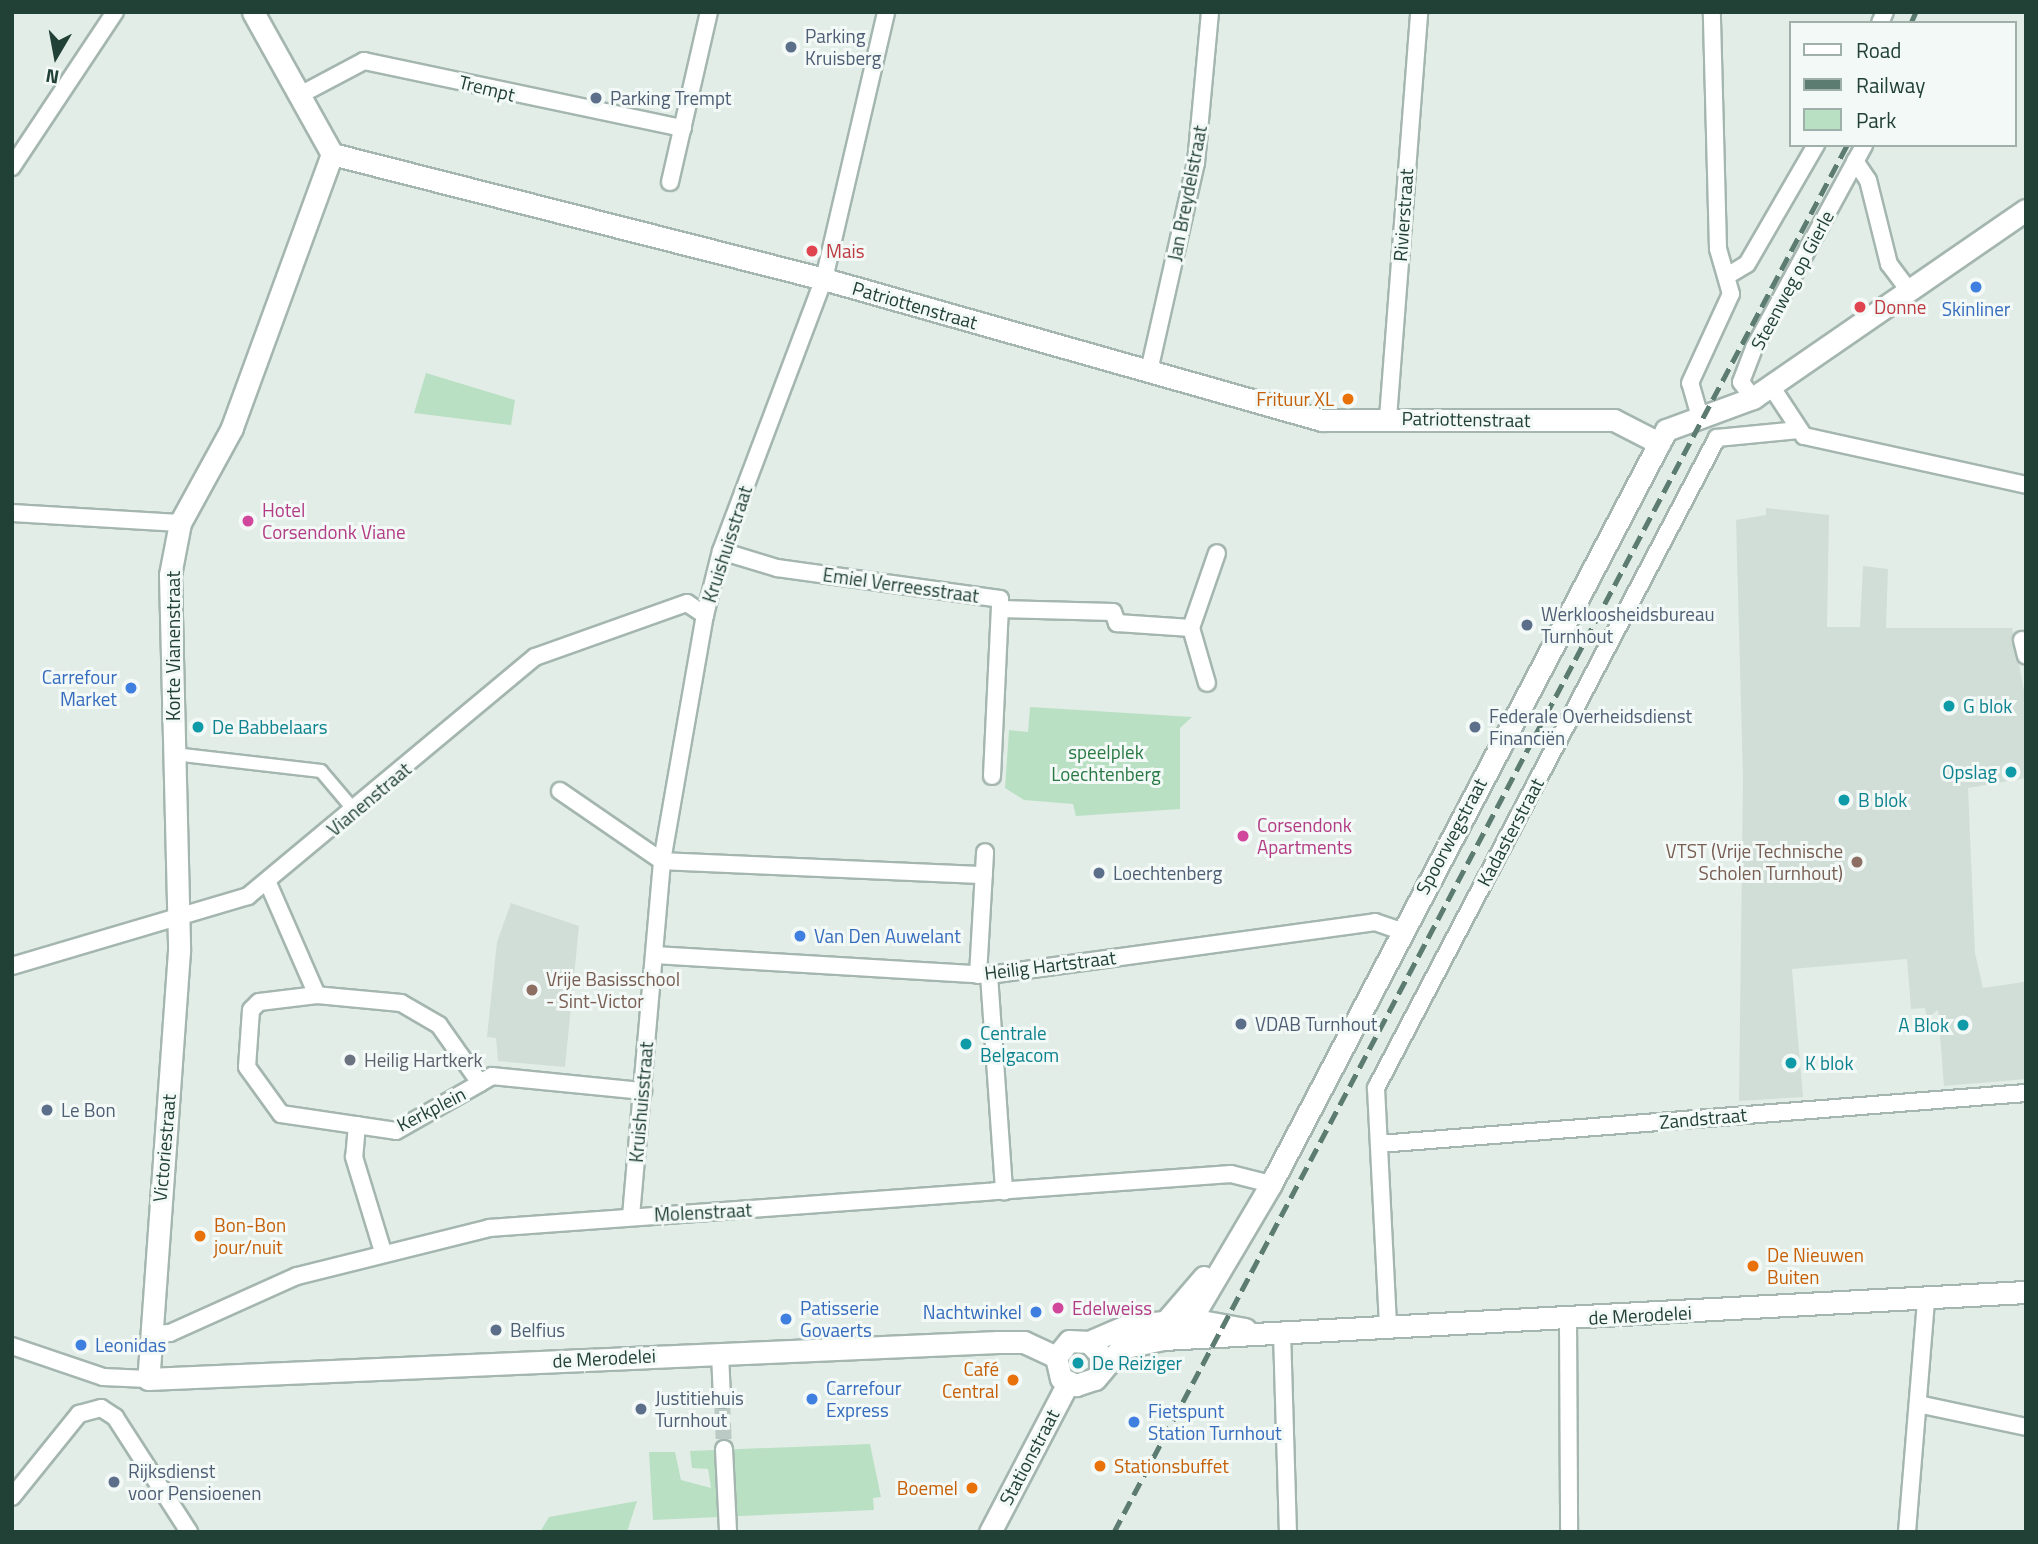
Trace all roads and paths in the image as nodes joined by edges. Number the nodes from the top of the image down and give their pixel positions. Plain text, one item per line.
1 (115, 12) edge
2 (253, 12) edge
3 (709, 12) edge
4 (886, 12) edge
5 (1210, 12) edge
6 (1419, 12) edge
7 (1712, 12) edge
8 (298, 96) junction
9 (683, 128) junction
10 (1815, 147) edge
11 (1863, 147) edge
12 (332, 154) junction
13 (1855, 161) junction
14 (12, 167) edge
15 (670, 182) dead end
16 (2026, 210) edge
17 (1727, 276) junction
18 (824, 279) junction
19 (1910, 292) junction
20 (1149, 371) junction
21 (1762, 392) junction
22 (1700, 417) junction
23 (1388, 418) junction
24 (1798, 430) junction
25 (1659, 443) junction
26 (2026, 485) edge
27 (12, 513) edge
28 (180, 523) junction
29 (721, 551) junction
30 (1217, 553) dead end
31 (1000, 609) junction
32 (705, 615) junction
33 (1191, 628) junction
34 (2022, 640) dead end
35 (2026, 656) edge
36 (1207, 683) dead end
37 (174, 754) junction
38 (992, 776) dead end
39 (560, 791) dead end
40 (354, 810) junction
41 (985, 852) dead end
42 (662, 861) junction
43 (984, 875) junction
44 (268, 883) junction
45 (179, 916) junction
46 (1401, 932) junction
47 (654, 955) junction
48 (12, 966) edge
49 (984, 975) junction
50 (317, 995) junction
51 (480, 1083) junction
52 (643, 1091) junction
53 (2026, 1093) edge
54 (357, 1125) junction
55 (1379, 1144) junction
56 (1271, 1184) junction
57 (1004, 1191) junction
58 (631, 1216) junction
59 (383, 1252) junction
60 (1229, 1255) junction
61 (2026, 1292) edge
62 (1926, 1301) junction
63 (1568, 1318) junction
64 (1190, 1319) junction
65 (1166, 1321) junction
66 (1388, 1325) junction
67 (1282, 1332) junction
68 (1253, 1333) junction
69 (150, 1334) junction
70 (1180, 1338) junction
71 (1089, 1342) junction
72 (12, 1346) edge
73 (720, 1353) junction
74 (1056, 1357) junction
75 (1100, 1372) junction
76 (148, 1379) junction
77 (1068, 1383) junction
78 (722, 1399) tunnel mouth
79 (1918, 1404) junction
80 (2026, 1427) edge
81 (724, 1449) tunnel mouth
82 (12, 1497) edge
83 (189, 1532) edge
84 (728, 1532) edge
85 (990, 1532) edge
86 (1288, 1532) edge
87 (1569, 1532) edge
88 (1907, 1532) edge

1 - 14 street
2 - 8 street
3 - 9 street
4 - 18 street, Kruishuisstraat
5 - 20 street, Jan Breydelstraat
6 - 23 street, Rivierstraat
7 - 17 street
8 - 9 street, Trempt
8 - 12 street
9 - 15 street
10 - 17 street
11 - 13 street, Steenweg op Gierle
12 - 18 street, Patriottenstraat
12 - 28 street, Korte Vianenstraat
13 - 19 street
13 - 21 street, Steenweg op Gierle
16 - 19 street
17 - 22 street
18 - 20 street, Patriottenstraat
18 - 29 street, Kruishuisstraat
19 - 21 street
20 - 23 street, Patriottenstraat
21 - 22 street
21 - 24 street
22 - 25 street, Spoorwegstraat
23 - 25 street, Patriottenstraat
24 - 26 street
24 - 55 street, Kadasterstraat
25 - 46 street, Spoorwegstraat
27 - 28 street
28 - 37 street, Korte Vianenstraat
29 - 31 street, Emiel Verreesstraat
29 - 32 street, Kruishuisstraat
30 - 33 street
31 - 33 street, Emiel Verreesstraat
31 - 38 street
32 - 40 street, Vianenstraat
32 - 42 street, Kruishuisstraat
33 - 36 street
34 - 35 street
37 - 40 street
37 - 45 street, Korte Vianenstraat
39 - 42 street
40 - 44 street, Vianenstraat
41 - 43 street
42 - 43 street
42 - 47 street, Kruishuisstraat
43 - 49 street
44 - 45 street, Vianenstraat
44 - 50 street
45 - 48 street, Vianenstraat
45 - 69 street, Victoriestraat
46 - 49 street, Heilig Hartstraat
46 - 56 street, Spoorwegstraat
47 - 49 street, Heilig Hartstraat
47 - 52 street, Kruishuisstraat
49 - 57 street
50 - 51 street, Kerkplein
50 - 54 street, Kerkplein
51 - 52 street
51 - 54 street, Kerkplein
52 - 58 street, Kruishuisstraat
53 - 55 street, Zandstraat
54 - 59 street
55 - 66 street, Kadasterstraat
56 - 57 street, Molenstraat
56 - 60 street, Spoorwegstraat
57 - 58 street, Molenstraat
58 - 59 street, Molenstraat
59 - 69 street, Molenstraat
60 - 64 street, Spoorwegstraat
60 - 65 street, Spoorwegstraat
61 - 62 street, de Merodelei
62 - 63 street, de Merodelei
62 - 79 street
63 - 66 street, de Merodelei
63 - 87 street
64 - 65 street, de Merodelei
64 - 68 street, de Merodelei
64 - 70 street, Spoorwegstraat
65 - 71 street, de Merodelei
66 - 67 street, de Merodelei
67 - 68 street, de Merodelei
67 - 86 street
68 - 70 street, de Merodelei
69 - 76 street, Victoriestraat
70 - 75 street, de Merodelei
71 - 74 street, de Merodelei
71 - 75 street
72 - 76 street
73 - 74 street, de Merodelei
73 - 76 street, de Merodelei
73 - 78 street
74 - 77 street
75 - 77 street, de Merodelei
77 - 85 street, Stationstraat
79 - 80 street
79 - 88 street
81 - 84 street
82 - 83 street

